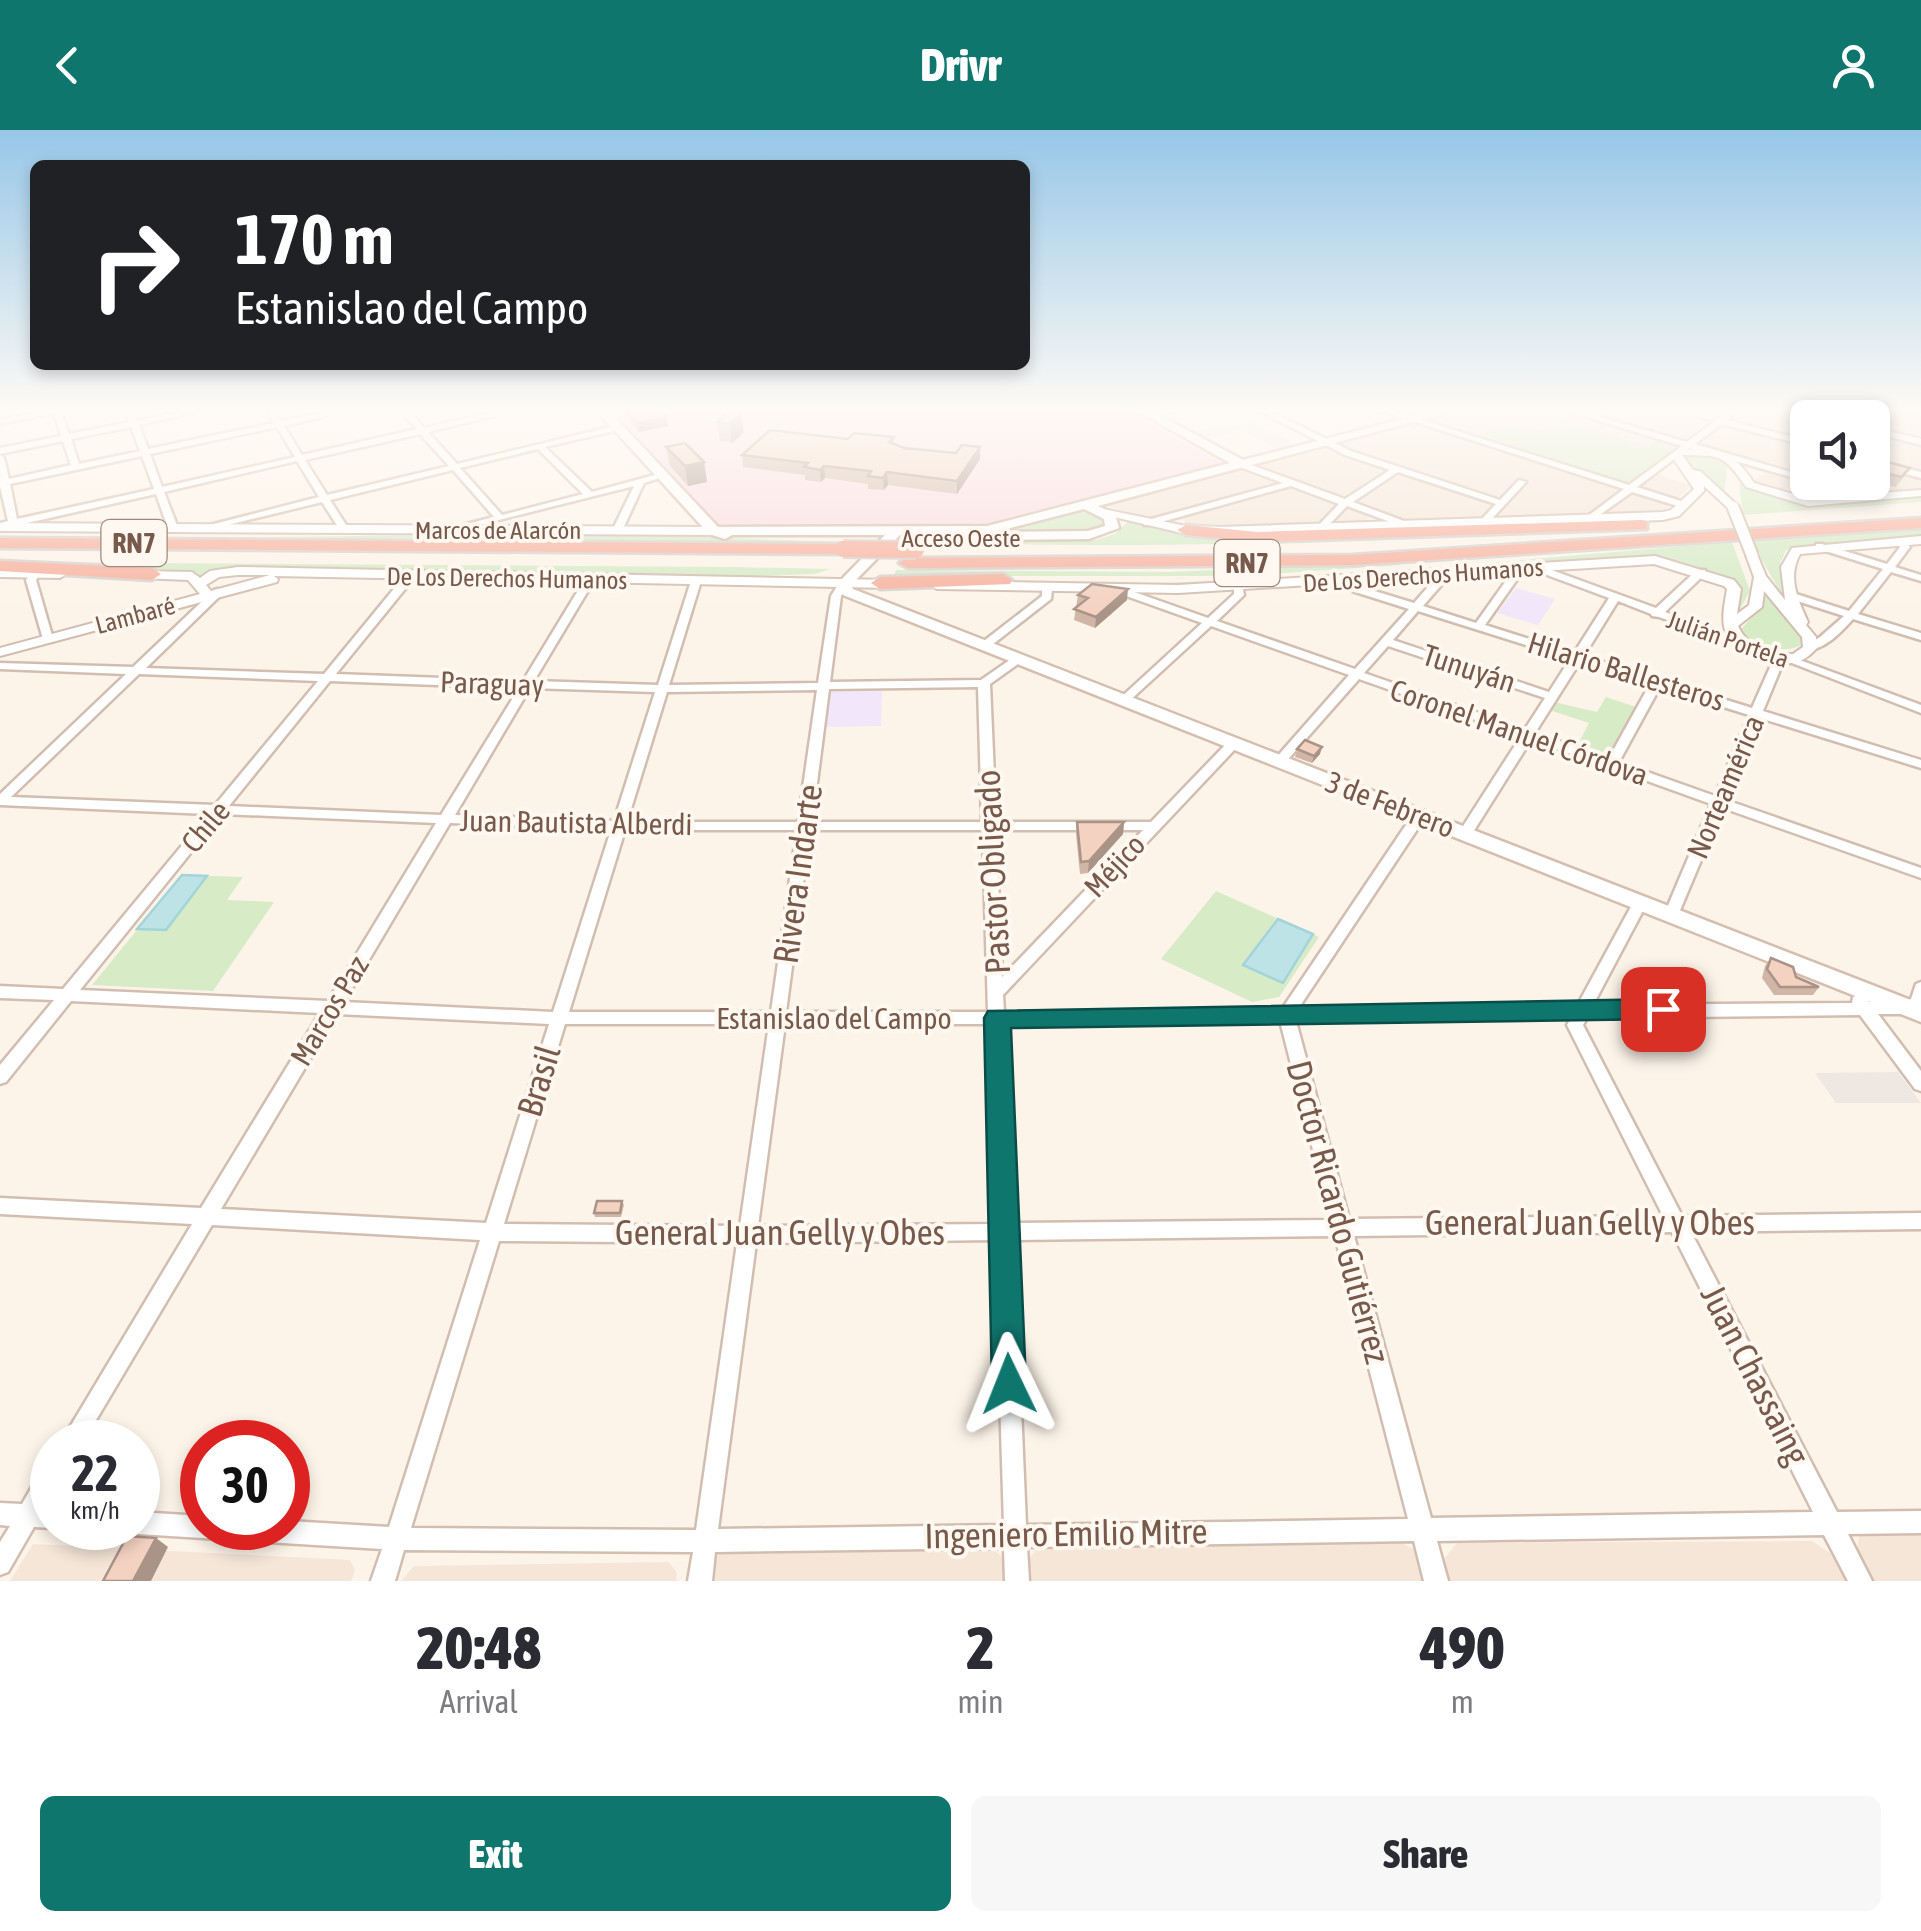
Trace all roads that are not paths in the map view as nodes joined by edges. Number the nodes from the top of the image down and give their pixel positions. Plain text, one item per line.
1 (26, 478) edge
2 (155, 478) edge
3 (208, 478) edge
4 (311, 478) edge
5 (406, 478) edge
6 (463, 478) edge
7 (572, 478) edge
8 (655, 478) edge
9 (664, 478) edge
10 (1194, 478) edge
11 (1280, 478) edge
12 (1383, 478) edge
13 (1427, 478) edge
14 (1597, 478) edge
15 (1646, 478) edge
16 (1694, 478) edge
17 (1705, 478) edge
18 (1737, 478) edge
19 (1745, 478) edge
20 (641, 481) junction
21 (1292, 482) junction
22 (1522, 482) dead end
23 (2, 483) edge
24 (1631, 488) junction
25 (159, 489) junction
26 (1790, 492) edge
27 (589, 494) junction
28 (1921, 494) edge
29 (1785, 496) junction
30 (324, 498) junction
31 (1862, 500) edge
32 (1346, 502) junction
33 (1498, 502) junction
34 (1684, 505) junction
35 (1874, 505) junction
36 (1086, 506) junction
37 (1732, 506) junction
38 (1921, 508) edge
39 (1104, 513) junction
40 (1591, 518) junction
41 (1484, 522) junction
42 (1147, 523) junction
43 (1721, 523) junction
44 (1921, 523) edge
45 (497, 524) junction
46 (7, 525) edge
47 (1409, 526) junction
48 (173, 528) junction
49 (202, 528) junction
50 (343, 528) junction
51 (1186, 530) junction
52 (1319, 530) junction
53 (427, 531) junction
54 (617, 531) junction
55 (721, 533) junction
56 (1921, 540) edge
57 (0, 542) edge
58 (902, 542) junction
59 (1901, 542) junction
60 (1586, 545) junction
61 (1820, 546) junction
62 (839, 556) junction
63 (1535, 568) junction
64 (1888, 568) junction
65 (1, 569) edge
66 (1508, 569) junction
67 (1701, 572) junction
68 (36, 573) junction
69 (1446, 573) junction
70 (152, 574) junction
71 (317, 574) junction
72 (410, 576) junction
73 (1760, 577) junction
74 (1921, 578) edge
75 (270, 580) joint
76 (590, 580) junction
77 (696, 581) junction
78 (1330, 581) junction
79 (858, 585) junction
80 (1238, 586) junction
81 (210, 589) junction
82 (1047, 589) junction
83 (1119, 590) junction
84 (1792, 596) junction
85 (1614, 598) junction
86 (1418, 607) junction
87 (1656, 614) junction
88 (1849, 614) junction
89 (1208, 625) junction
90 (1731, 625) junction
91 (1479, 626) junction
92 (1803, 627) junction
93 (1921, 637) edge
94 (48, 639) junction
95 (1387, 642) junction
96 (984, 646) junction
97 (1748, 646) junction
98 (1810, 648) junction
99 (0, 652) edge
100 (1578, 657) junction
101 (1784, 658) junction
102 (1018, 660) junction
103 (0, 666) edge
104 (137, 670) junction
105 (1356, 676) junction
106 (329, 678) junction
107 (1658, 682) junction
108 (984, 683) junction
109 (525, 685) junction
110 (824, 688) junction
111 (660, 689) junction
112 (1552, 696) junction
113 (1124, 701) junction
114 (1921, 709) edge
115 (1758, 714) junction
116 (1527, 736) junction
117 (1234, 744) junction
118 (1279, 762) junction
119 (1921, 764) edge
120 (1611, 766) junction
121 (0, 801) edge
122 (1719, 803) junction
123 (220, 810) junction
124 (1419, 816) junction
125 (445, 820) junction
126 (991, 824) junction
127 (618, 826) junction
128 (806, 826) junction
129 (1153, 826) junction
130 (1465, 834) junction
131 (1921, 873) edge
132 (1640, 903) junction
133 (1671, 915) junction
134 (1852, 986) junction
135 (1921, 988) edge
136 (999, 990) junction
137 (0, 992) edge
138 (66, 995) junction
139 (1862, 1006) junction
140 (333, 1008) junction
141 (1584, 1010) junction
142 (1914, 1010) edge
143 (1288, 1013) junction
144 (558, 1018) junction
145 (997, 1018) junction
146 (776, 1020) junction
147 (0, 1076) edge
148 (1921, 1084) edge
149 (0, 1206) edge
150 (205, 1217) junction
151 (1677, 1221) junction
152 (1921, 1221) edge
153 (1342, 1224) junction
154 (493, 1232) junction
155 (1002, 1232) junction
156 (746, 1234) junction
157 (84, 1420) edge
158 (30, 1512) edge
159 (0, 1514) edge
160 (28, 1516) junction
161 (1921, 1522) edge
162 (1831, 1523) junction
163 (1422, 1529) junction
164 (310, 1534) edge
165 (1015, 1534) junction
166 (396, 1539) junction
167 (706, 1542) junction
168 (0, 1564) edge
169 (382, 1581) edge
170 (700, 1581) edge
171 (1017, 1581) edge
172 (1436, 1581) edge
173 (1860, 1581) edge

1 - 23 street
2 - 25 street
3 - 25 street
4 - 30 street
5 - 30 street
6 - 45 street
7 - 27 street
8 - 20 street
9 - 55 main road
10 - 36 main road, Marcos de Alarcón
11 - 21 street
12 - 32 street
13 - 33 street
14 - 24 street
15 - 24 street
16 - 34 street
17 - 37 street
18 - 37 street
19 - 29 street
20 - 27 street
20 - 54 street
21 - 32 street
21 - 42 street
22 - 33 street
23 - 46 street
24 - 34 street
24 - 40 street
25 - 46 street
25 - 48 street
26 - 29 street
27 - 45 street
28 - 35 street
29 - 35 street
30 - 49 street
30 - 50 street
31 - 35 street
32 - 47 street
32 - 52 street
33 - 41 street
34 - 40 street
35 - 38 highway, Acceso Oeste / RN7
35 - 43 highway, Acceso Oeste / RN7
36 - 39 main road
36 - 58 main road, Marcos de Alarcón
37 - 73 street, bridge
39 - 42 street
39 - 58 main road, Marcos de Alarcón
40 - 41 street
41 - 47 street
42 - 51 street
43 - 51 highway
43 - 58 highway, Acceso Oeste / RN7
44 - 60 highway, Acceso Oeste / RN7
45 - 53 street, Marcos de Alarcón
45 - 54 street, Marcos de Alarcón
46 - 48 street, Marcos de Alarcón
47 - 52 street
48 - 49 street, Marcos de Alarcón
49 - 50 street, Marcos de Alarcón
50 - 53 street, Marcos de Alarcón
51 - 52 street
53 - 57 highway
54 - 55 street, Marcos de Alarcón
55 - 58 main road, Marcos de Alarcón
56 - 59 street
57 - 62 highway, Acceso Oeste / RN7
58 - 60 highway, Acceso Oeste / RN7
58 - 62 highway, Acceso Oeste / RN7
58 - 79 main road
59 - 61 street
59 - 64 street
60 - 79 highway
61 - 64 street
61 - 84 street
62 - 65 highway, Acceso Oeste / RN7
63 - 66 street, De Los Derechos Humanos
63 - 67 street, De Los Derechos Humanos
63 - 85 street, Julián Portela
64 - 74 street
64 - 88 street
65 - 68 street, De Los Derechos Humanos
65 - 70 highway
66 - 69 street, De Los Derechos Humanos
66 - 91 street
67 - 87 street
67 - 90 street
68 - 70 street, De Los Derechos Humanos
68 - 94 street
69 - 78 street, De Los Derechos Humanos
69 - 86 street
70 - 81 street, De Los Derechos Humanos
71 - 72 street, De Los Derechos Humanos
71 - 75 street, De Los Derechos Humanos
71 - 81 street, De Los Derechos Humanos
72 - 76 street, De Los Derechos Humanos
72 - 106 street, Chile
73 - 90 street
73 - 92 street
75 - 81 street, Lambaré
76 - 77 street, De Los Derechos Humanos
76 - 109 street, Marcos Paz
77 - 79 street, De Los Derechos Humanos
77 - 111 street, Brasil
78 - 80 street, De Los Derechos Humanos
78 - 86 street, Hilario Ballesteros
79 - 82 street, De Los Derechos Humanos
79 - 96 main road, 3 de Febrero
79 - 110 street, Rivera Indarte
80 - 83 street, De Los Derechos Humanos
80 - 89 street
81 - 94 street, Lambaré
81 - 104 street
82 - 83 street, De Los Derechos Humanos
82 - 96 street
83 - 89 street, Coronel Manuel Córdova
84 - 88 street
84 - 92 street
85 - 87 street, Julián Portela
85 - 100 street
86 - 91 street, Hilario Ballesteros
86 - 95 street
87 - 97 street, Julián Portela
88 - 93 street
88 - 98 street
89 - 105 street, Coronel Manuel Córdova
89 - 113 street
90 - 97 street
91 - 100 street, Hilario Ballesteros
92 - 98 street
94 - 99 street, Lambaré
95 - 105 street
95 - 112 street, Tunuyán
96 - 102 main road, 3 de Febrero
97 - 101 street, Julián Portela
98 - 101 street
100 - 107 street, Hilario Ballesteros
100 - 112 street
101 - 114 street, Julián Portela
101 - 115 street, Norteamérica
102 - 108 street
102 - 113 main road, 3 de Febrero
103 - 104 street, Paraguay
104 - 106 street, Paraguay
104 - 121 street
105 - 116 street, Coronel Manuel Córdova
105 - 118 street
106 - 109 street, Paraguay
106 - 123 street, Chile
107 - 115 street, Hilario Ballesteros
107 - 120 street
108 - 110 street, Paraguay
108 - 126 street, Pastor Obligado
109 - 111 street, Paraguay
109 - 125 street, Marcos Paz
110 - 111 street, Paraguay
110 - 128 street, Rivera Indarte
111 - 127 street, Brasil
112 - 116 street
113 - 117 main road, 3 de Febrero
115 - 119 street, Hilario Ballesteros
115 - 122 street, Norteamérica
116 - 120 street, Coronel Manuel Córdova
116 - 130 street
117 - 118 main road, 3 de Febrero
117 - 129 street, Méjico
118 - 124 main road, 3 de Febrero
120 - 122 street, Coronel Manuel Córdova
121 - 123 street, Juan Bautista Alberdi
122 - 131 street, Coronel Manuel Córdova
122 - 133 street, Norteamérica
123 - 125 street, Juan Bautista Alberdi
123 - 138 street, Chile
124 - 130 main road, 3 de Febrero
124 - 143 street
125 - 127 street, Juan Bautista Alberdi
125 - 140 street, Marcos Paz
126 - 128 street, Juan Bautista Alberdi
126 - 129 street, Juan Bautista Alberdi
126 - 136 street, Pastor Obligado
127 - 128 street, Juan Bautista Alberdi
127 - 144 street, Brasil
128 - 146 street, Rivera Indarte
129 - 136 street, Méjico
130 - 132 main road, 3 de Febrero
132 - 133 main road, 3 de Febrero
132 - 141 street
133 - 134 main road, 3 de Febrero
134 - 139 street
134 - 142 main road, 3 de Febrero
135 - 142 street
136 - 145 street, Pastor Obligado
137 - 138 street, Estanislao del Campo
138 - 140 street, Estanislao del Campo
138 - 147 street, Chile
139 - 141 street, Estanislao del Campo
139 - 142 street, Estanislao del Campo
139 - 148 street
140 - 144 street, Estanislao del Campo
140 - 150 street, Marcos Paz
141 - 143 street, Estanislao del Campo
141 - 151 street, Juan Chassaing
143 - 145 street, Estanislao del Campo
143 - 153 street, Doctor Ricardo Gutiérrez
144 - 146 street, Estanislao del Campo
144 - 154 street, Brasil
145 - 146 street, Estanislao del Campo
145 - 155 street, Pastor Obligado
146 - 156 street, Rivera Indarte
149 - 150 street, General Juan Gelly y Obes
150 - 154 street, General Juan Gelly y Obes
150 - 157 street, Marcos Paz
151 - 152 street, General Juan Gelly y Obes
151 - 153 street, General Juan Gelly y Obes
151 - 162 street, Juan Chassaing
153 - 155 street, General Juan Gelly y Obes
153 - 163 street, Doctor Ricardo Gutiérrez
154 - 156 street, General Juan Gelly y Obes
154 - 166 street, Brasil
155 - 156 street, General Juan Gelly y Obes
155 - 165 street, Pastor Obligado
156 - 167 street, Rivera Indarte
158 - 160 street
159 - 160 street
160 - 168 street
161 - 162 street, Ingeniero Emilio Mitre
162 - 163 street, Ingeniero Emilio Mitre
162 - 173 street, Juan Chassaing
163 - 165 street, Ingeniero Emilio Mitre
163 - 172 street, Doctor Ricardo Gutiérrez
164 - 166 street, Ingeniero Emilio Mitre
165 - 167 street, Ingeniero Emilio Mitre
165 - 171 street, Pastor Obligado
166 - 167 street, Ingeniero Emilio Mitre
166 - 169 street, Brasil
167 - 170 street, Rivera Indarte

